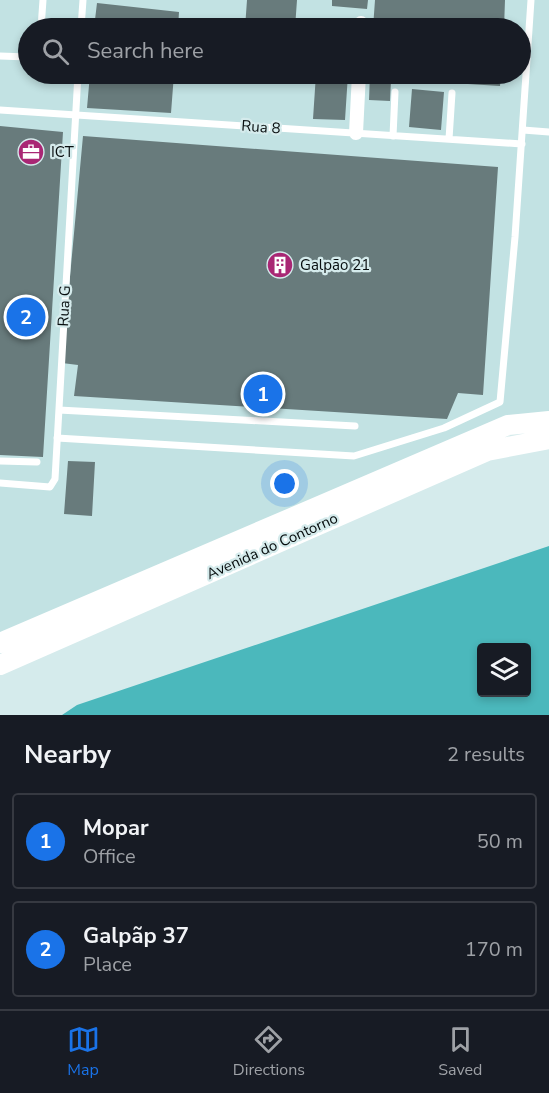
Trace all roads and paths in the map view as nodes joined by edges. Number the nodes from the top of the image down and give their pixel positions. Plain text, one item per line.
1 (43, 0) edge
2 (83, 0) edge
3 (531, 0) edge
4 (42, 18) edge
5 (82, 18) edge
6 (530, 18) edge
7 (0, 56) edge
8 (18, 57) edge
9 (77, 84) edge
10 (358, 84) edge
11 (526, 84) edge
12 (396, 92) dead end
13 (452, 93) dead end
14 (0, 110) edge
15 (75, 115) junction
16 (523, 130) junction
17 (549, 132) edge
18 (356, 133) junction
19 (393, 136) junction
20 (449, 139) junction
21 (522, 144) junction
22 (59, 410) junction
23 (549, 421) edge
24 (355, 426) dead end
25 (57, 438) junction
26 (549, 439) edge
27 (0, 461) edge
28 (37, 462) dead end
29 (0, 483) edge
30 (0, 643) edge
31 (0, 665) edge

1 - 4 lane
2 - 5 lane
3 - 6 lane
7 - 8 lane
9 - 15 lane, Rua G
10 - 18 street
11 - 16 lane
12 - 19 lane
13 - 20 lane
14 - 15 lane, Rua 8
15 - 18 lane, Rua 8
15 - 22 lane, Rua G
16 - 17 lane
16 - 21 lane
18 - 19 lane, Rua 8
19 - 20 lane, Rua 8
20 - 21 lane, Rua 8
21 - 25 lane
22 - 24 lane
22 - 25 lane, Rua G
23 - 30 street, Avenida do Contorno
25 - 29 lane, Rua G
26 - 31 street, Avenida do Contorno
27 - 28 lane

